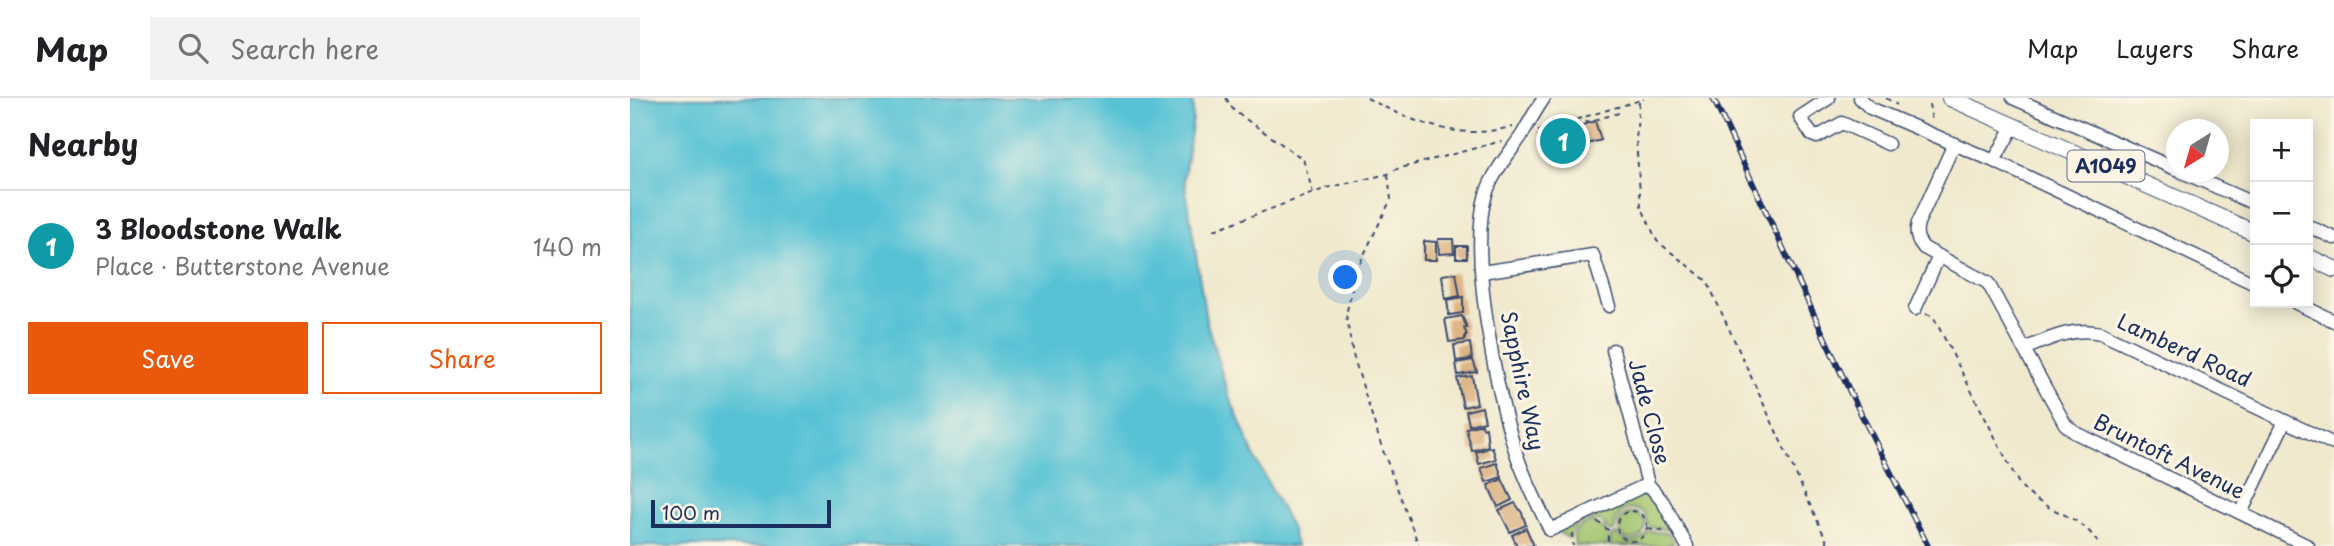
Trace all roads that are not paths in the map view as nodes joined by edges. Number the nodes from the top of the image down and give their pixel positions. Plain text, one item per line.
1 (1544, 98) edge
2 (1829, 98) edge
3 (1860, 98) edge
4 (1950, 98) edge
5 (2013, 98) edge
6 (2014, 125) junction
7 (1888, 144) dead end
8 (1954, 144) junction
9 (1994, 161) junction
10 (2166, 165) edge
11 (2205, 182) edge
12 (2250, 202) edge
13 (2313, 228) edge
14 (2250, 231) edge
15 (2334, 238) edge
16 (1939, 256) junction
17 (2313, 259) edge
18 (2334, 269) edge
19 (1482, 272) junction
20 (2250, 282) edge
21 (1609, 306) dead end
22 (2306, 308) edge
23 (1915, 309) road end
24 (2334, 321) edge
25 (2024, 349) junction
26 (1613, 351) dead end
27 (2284, 421) junction
28 (2334, 444) edge
29 (1648, 484) junction
30 (2241, 513) junction
31 (2283, 541) edge
32 (1687, 546) edge
33 (2308, 546) edge

1 - 19 street, Sapphire Way
2 - 7 street
3 - 8 street
4 - 6 main road, A1049
5 - 10 street
6 - 9 street
6 - 14 main road, A1049
8 - 9 street
8 - 16 street, Bruntoft Avenue
9 - 20 street
11 - 12 street
13 - 15 street
16 - 23 street
16 - 25 street, Bruntoft Avenue
17 - 18 main road
19 - 21 street
19 - 29 street, Sapphire Way
22 - 24 street
25 - 27 street, Lamberd Road
25 - 30 street, Bruntoft Avenue
26 - 29 street, Jade Close
27 - 28 street, Lamberd Road
27 - 30 street
29 - 32 street
30 - 31 street, Bruntoft Avenue
31 - 33 street, Bruntoft Avenue

